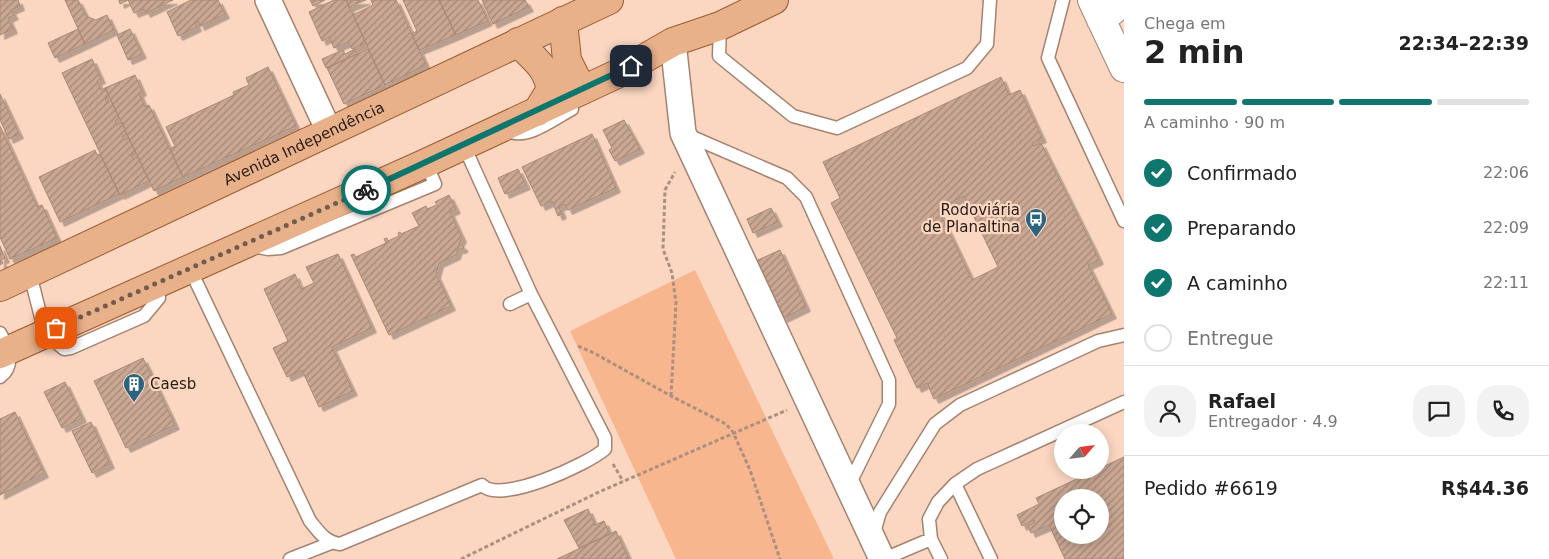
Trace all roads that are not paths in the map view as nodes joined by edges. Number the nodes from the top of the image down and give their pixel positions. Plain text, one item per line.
1 (268, 0) edge
2 (609, 0) edge
3 (774, 0) edge
4 (990, 0) edge
5 (1063, 0) edge
6 (1124, 1) edge
7 (1096, 10) edge
8 (563, 21) junction
9 (720, 26) junction
10 (518, 42) junction
11 (673, 42) junction
12 (1124, 68) edge
13 (589, 87) junction
14 (537, 112) junction
15 (502, 127) junction
16 (329, 131) junction
17 (688, 142) junction
18 (464, 146) junction
19 (1124, 221) edge
20 (190, 269) junction
21 (30, 274) junction
22 (0, 287) edge
23 (531, 294) junction
24 (510, 304) dead end
25 (45, 333) junction
26 (1124, 335) edge
27 (3, 345) edge
28 (0, 377) edge
29 (1124, 402) edge
30 (955, 484) junction
31 (848, 487) junction
32 (931, 538) junction
33 (331, 543) junction
34 (879, 552) edge
35 (290, 559) edge
36 (941, 559) edge
37 (991, 559) edge

1 - 16 street
2 - 8 main road, Avenida Independência
3 - 9 main road
4 - 9 lane
5 - 19 lane
6 - 7 street
7 - 12 street
8 - 10 main road, Avenida Independência
8 - 13 main road
9 - 11 main road
10 - 14 main road
10 - 16 main road, Avenida Independência
11 - 13 main road
11 - 17 street
13 - 14 main road
13 - 15 lane
14 - 15 main road
15 - 18 main road
16 - 21 main road, Avenida Independência
17 - 31 street
17 - 31 lane
18 - 20 main road
18 - 23 lane
20 - 25 main road
20 - 33 lane
21 - 22 main road, Avenida Independência
21 - 25 lane
23 - 24 lane
23 - 33 lane
25 - 27 main road
26 - 34 lane
27 - 28 lane
29 - 30 lane
30 - 32 lane
30 - 37 lane
31 - 34 street
32 - 34 lane
32 - 36 lane
33 - 35 lane

